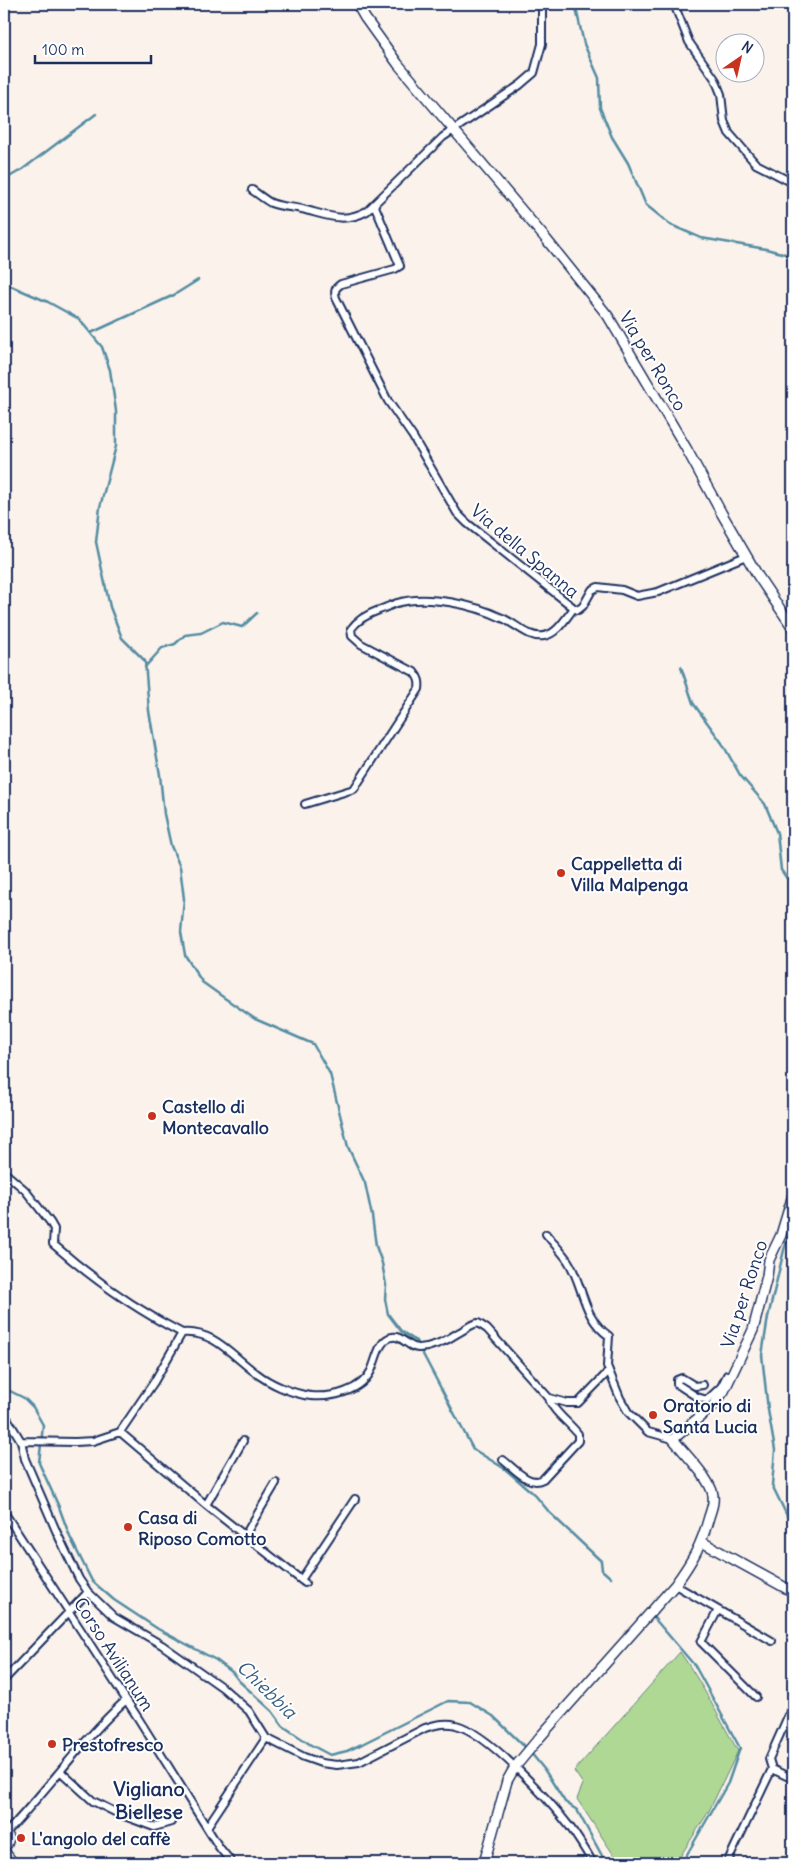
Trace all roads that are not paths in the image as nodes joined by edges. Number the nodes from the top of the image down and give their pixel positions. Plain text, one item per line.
1 (357, 4) edge
2 (542, 4) edge
3 (674, 4) edge
4 (455, 130) junction
5 (793, 183) edge
6 (252, 190) dead end
7 (374, 204) junction
8 (746, 556) junction
9 (574, 608) junction
10 (793, 628) edge
11 (305, 804) dead end
12 (4, 1172) edge
13 (793, 1196) edge
14 (546, 1234) dead end
15 (182, 1333) junction
16 (609, 1371) junction
17 (734, 1372) junction
18 (703, 1386) dead end
19 (549, 1398) junction
20 (4, 1414) edge
21 (120, 1432) junction
22 (673, 1438) junction
23 (21, 1441) junction
24 (243, 1441) dead end
25 (503, 1460) dead end
26 (276, 1482) dead end
27 (355, 1499) dead end
28 (206, 1505) junction
29 (4, 1512) edge
30 (245, 1535) junction
31 (702, 1542) junction
32 (675, 1585) junction
33 (88, 1592) junction
34 (793, 1592) edge
35 (718, 1610) junction
36 (68, 1612) junction
37 (772, 1641) dead end
38 (4, 1680) edge
39 (756, 1697) dead end
40 (126, 1700) junction
41 (793, 1705) edge
42 (266, 1738) junction
43 (515, 1767) junction
44 (772, 1769) junction
45 (61, 1772) junction
46 (793, 1779) edge
47 (171, 1822) dead end
48 (207, 1827) junction
49 (5, 1831) edge
50 (4, 1849) edge
51 (13, 1863) edge
52 (231, 1863) edge
53 (484, 1863) edge
54 (593, 1863) edge
55 (727, 1863) edge

1 - 4 street, Via per Ronco
2 - 4 street
3 - 5 street
4 - 7 street
4 - 8 street, Via per Ronco
6 - 7 street
7 - 9 street, Via della Spanna
8 - 9 street
8 - 10 street, Via per Ronco
9 - 11 street, Via della Spanna
12 - 15 street
13 - 17 street, Via per Ronco
14 - 16 street
15 - 19 street
15 - 21 street
16 - 19 street
16 - 22 street
17 - 18 street
17 - 22 street, Via per Ronco
19 - 25 street
20 - 23 street
21 - 23 street
21 - 28 street
22 - 31 street
23 - 33 street
24 - 28 street
26 - 30 street
27 - 30 street
28 - 30 street
29 - 36 street, Corso Avilianum
31 - 32 street
31 - 34 street
32 - 35 street
32 - 43 street
33 - 36 street
33 - 42 street
35 - 37 street
35 - 39 street
36 - 38 street
36 - 40 street, Corso Avilianum
40 - 45 street
40 - 48 street, Corso Avilianum
41 - 44 street
42 - 43 street
42 - 48 street
43 - 53 street
43 - 54 street
44 - 46 street
44 - 55 street
45 - 47 street
45 - 49 street
48 - 52 street, Corso Avilianum
49 - 50 street
50 - 51 street

